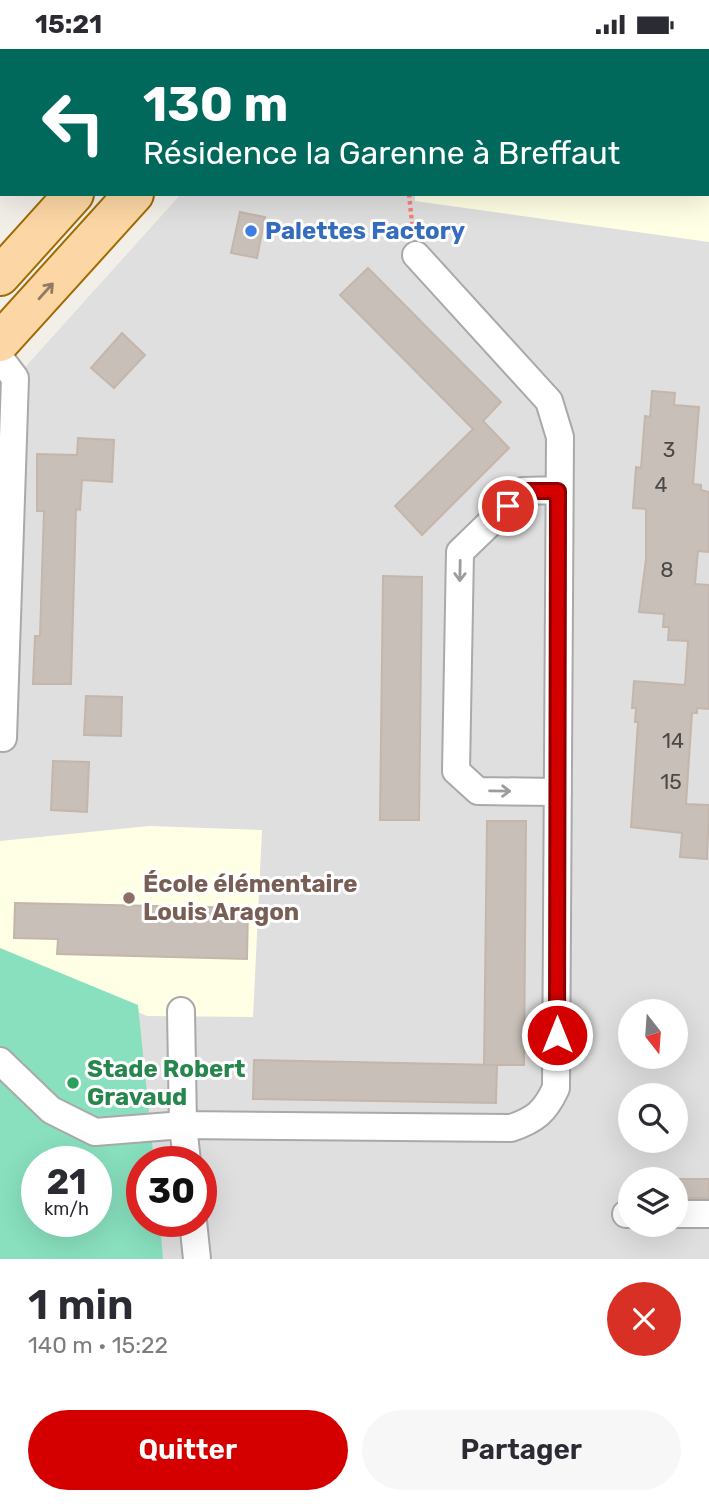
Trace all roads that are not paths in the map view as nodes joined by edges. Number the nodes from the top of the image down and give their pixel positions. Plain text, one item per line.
1 (72, 196) edge
2 (132, 196) edge
3 (416, 255) road end
4 (0, 276) edge
5 (0, 342) edge
6 (0, 358) edge
7 (558, 491) junction
8 (3, 738) dead end
9 (558, 793) junction
10 (181, 1011) dead end
11 (0, 1062) edge
12 (183, 1125) junction
13 (185, 1146) edge
14 (688, 1215) edge
15 (709, 1215) edge
16 (195, 1237) edge
17 (197, 1259) edge

1 - 4 main road
5 -> 2 main road
3 - 7 street
6 - 8 street
7 - 9 street
7 -> 9 street
9 - 12 street
10 - 12 street
11 - 12 street
12 - 13 street
14 - 15 street
16 - 17 street

